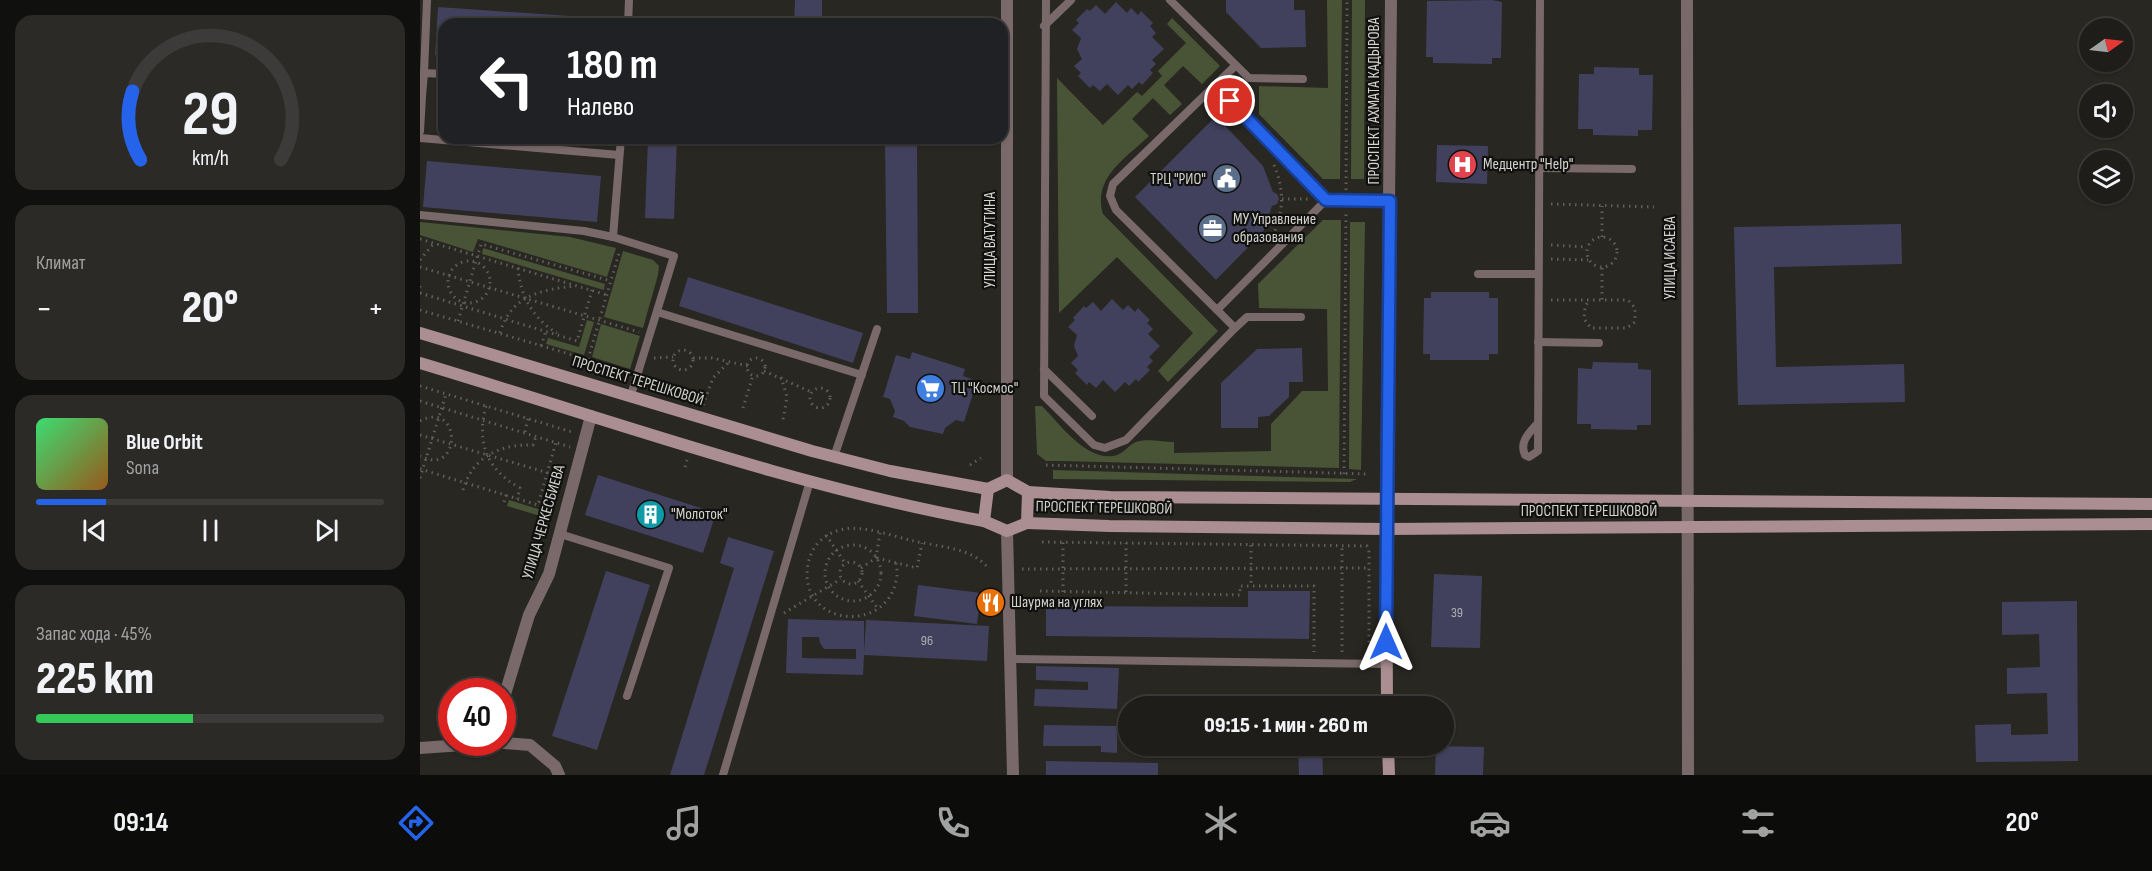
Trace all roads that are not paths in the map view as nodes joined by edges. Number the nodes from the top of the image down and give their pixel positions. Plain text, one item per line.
1 (427, 0) edge
2 (629, 0) edge
3 (1007, 0) edge
4 (1046, 0) edge
5 (1071, 0) edge
6 (1170, 0) edge
7 (1392, 0) edge
8 (1540, 0) edge
9 (1687, 0) edge
10 (628, 18) edge
11 (1007, 18) edge
12 (1044, 26) junction
13 (1235, 66) junction
14 (424, 73) junction
15 (438, 74) edge
16 (1302, 79) dead end
17 (1215, 86) junction
18 (421, 96) edge
19 (420, 131) edge
20 (420, 138) edge
21 (438, 140) edge
22 (486, 144) edge
23 (620, 144) edge
24 (1007, 144) edge
25 (619, 156) junction
26 (1539, 168) junction
27 (1632, 169) dead end
28 (1326, 200) junction
29 (1390, 201) junction
30 (420, 215) edge
31 (613, 237) junction
32 (1478, 274) dead end
33 (1538, 274) junction
34 (1217, 310) junction
35 (657, 312) junction
36 (1301, 317) dead end
37 (877, 328) dead end
38 (1235, 328) junction
39 (420, 333) edge
40 (1538, 342) junction
41 (1599, 343) dead end
42 (420, 363) edge
43 (1044, 369) junction
44 (862, 375) junction
45 (631, 395) junction
46 (591, 416) junction
47 (1092, 416) dead end
48 (1537, 424) dead end
49 (834, 457) junction
50 (1007, 480) junction
51 (810, 481) junction
52 (988, 489) junction
53 (1028, 492) junction
54 (1386, 498) junction
55 (1686, 501) junction
56 (2147, 504) edge
57 (1386, 512) joint
58 (984, 521) junction
59 (1687, 522) junction
60 (1027, 523) junction
61 (2148, 524) edge
62 (1386, 529) junction
63 (1007, 531) junction
64 (560, 534) junction
65 (1010, 659) junction
66 (1386, 664) junction
67 (510, 678) edge
68 (627, 696) dead end
69 (1387, 696) edge
70 (516, 745) edge
71 (438, 747) edge
72 (420, 748) edge
73 (1388, 756) edge
74 (559, 775) edge
75 (723, 775) edge
76 (1013, 775) edge
77 (1389, 775) edge
78 (1688, 775) edge

1 - 14 lane
2 - 10 lane
3 - 11 street, УЛИЦА ВАТУТИНА
4 - 12 lane
5 - 12 lane
6 - 13 lane
7 - 29 street, ПРОСПЕКТ АХМАТА КАДЫРОВА
8 - 26 lane
9 - 55 street, УЛИЦА ИСАЕВА
12 - 43 lane
13 - 16 lane
13 - 17 lane
14 - 15 lane
14 - 18 lane
17 - 28 lane
17 - 34 lane
18 - 19 lane
20 - 21 lane
22 - 25 lane
23 - 25 lane
24 - 50 street, УЛИЦА ВАТУТИНА
25 - 31 lane
26 - 27 lane
26 - 33 lane
28 - 29 lane
28 - 34 lane
29 - 54 street, ПРОСПЕКТ АХМАТА КАДЫРОВА
30 - 31 lane
31 - 35 lane
32 - 33 lane
33 - 40 lane
34 - 38 lane
35 - 44 lane
35 - 45 lane
36 - 38 lane
37 - 44 lane
38 - 43 lane
39 - 45 main road, ПРОСПЕКТ ТЕРЕШКОВОЙ
40 - 41 lane
40 - 48 lane
42 - 46 main road
43 - 47 lane
44 - 49 lane
45 - 49 main road, ПРОСПЕКТ ТЕРЕШКОВОЙ
46 - 51 main road
46 - 64 street, УЛИЦА ЧЕРКЕСБИЕВА
49 - 52 main road, ПРОСПЕКТ ТЕРЕШКОВОЙ
50 - 52 main road
50 - 53 main road
51 - 58 main road
51 - 75 lane
52 - 58 main road
53 - 54 main road, ПРОСПЕКТ ТЕРЕШКОВОЙ
53 - 60 main road
54 - 55 main road, ПРОСПЕКТ ТЕРЕШКОВОЙ
54 - 57 street, ПРОСПЕКТ АХМАТА КАДЫРОВА
55 - 56 main road, ПРОСПЕКТ ТЕРЕШКОВОЙ
55 - 59 street, УЛИЦА ИСАЕВА
57 - 62 main road, ПРОСПЕКТ АХМАТА КАДЫРОВА
58 - 63 main road
59 - 61 main road, ПРОСПЕКТ ТЕРЕШКОВОЙ
59 - 62 main road, ПРОСПЕКТ ТЕРЕШКОВОЙ
59 - 78 street, УЛИЦА ИСАЕВА
60 - 62 main road, ПРОСПЕКТ ТЕРЕШКОВОЙ
60 - 63 main road
62 - 66 main road, ПРОСПЕКТ АХМАТА КАДЫРОВА
63 - 65 street
64 - 67 street, УЛИЦА ЧЕРКЕСБИЕВА
64 - 68 lane
65 - 66 lane
65 - 76 street
66 - 69 main road, ПРОСПЕКТ АХМАТА КАДЫРОВА
70 - 74 street
71 - 72 street
73 - 77 main road

